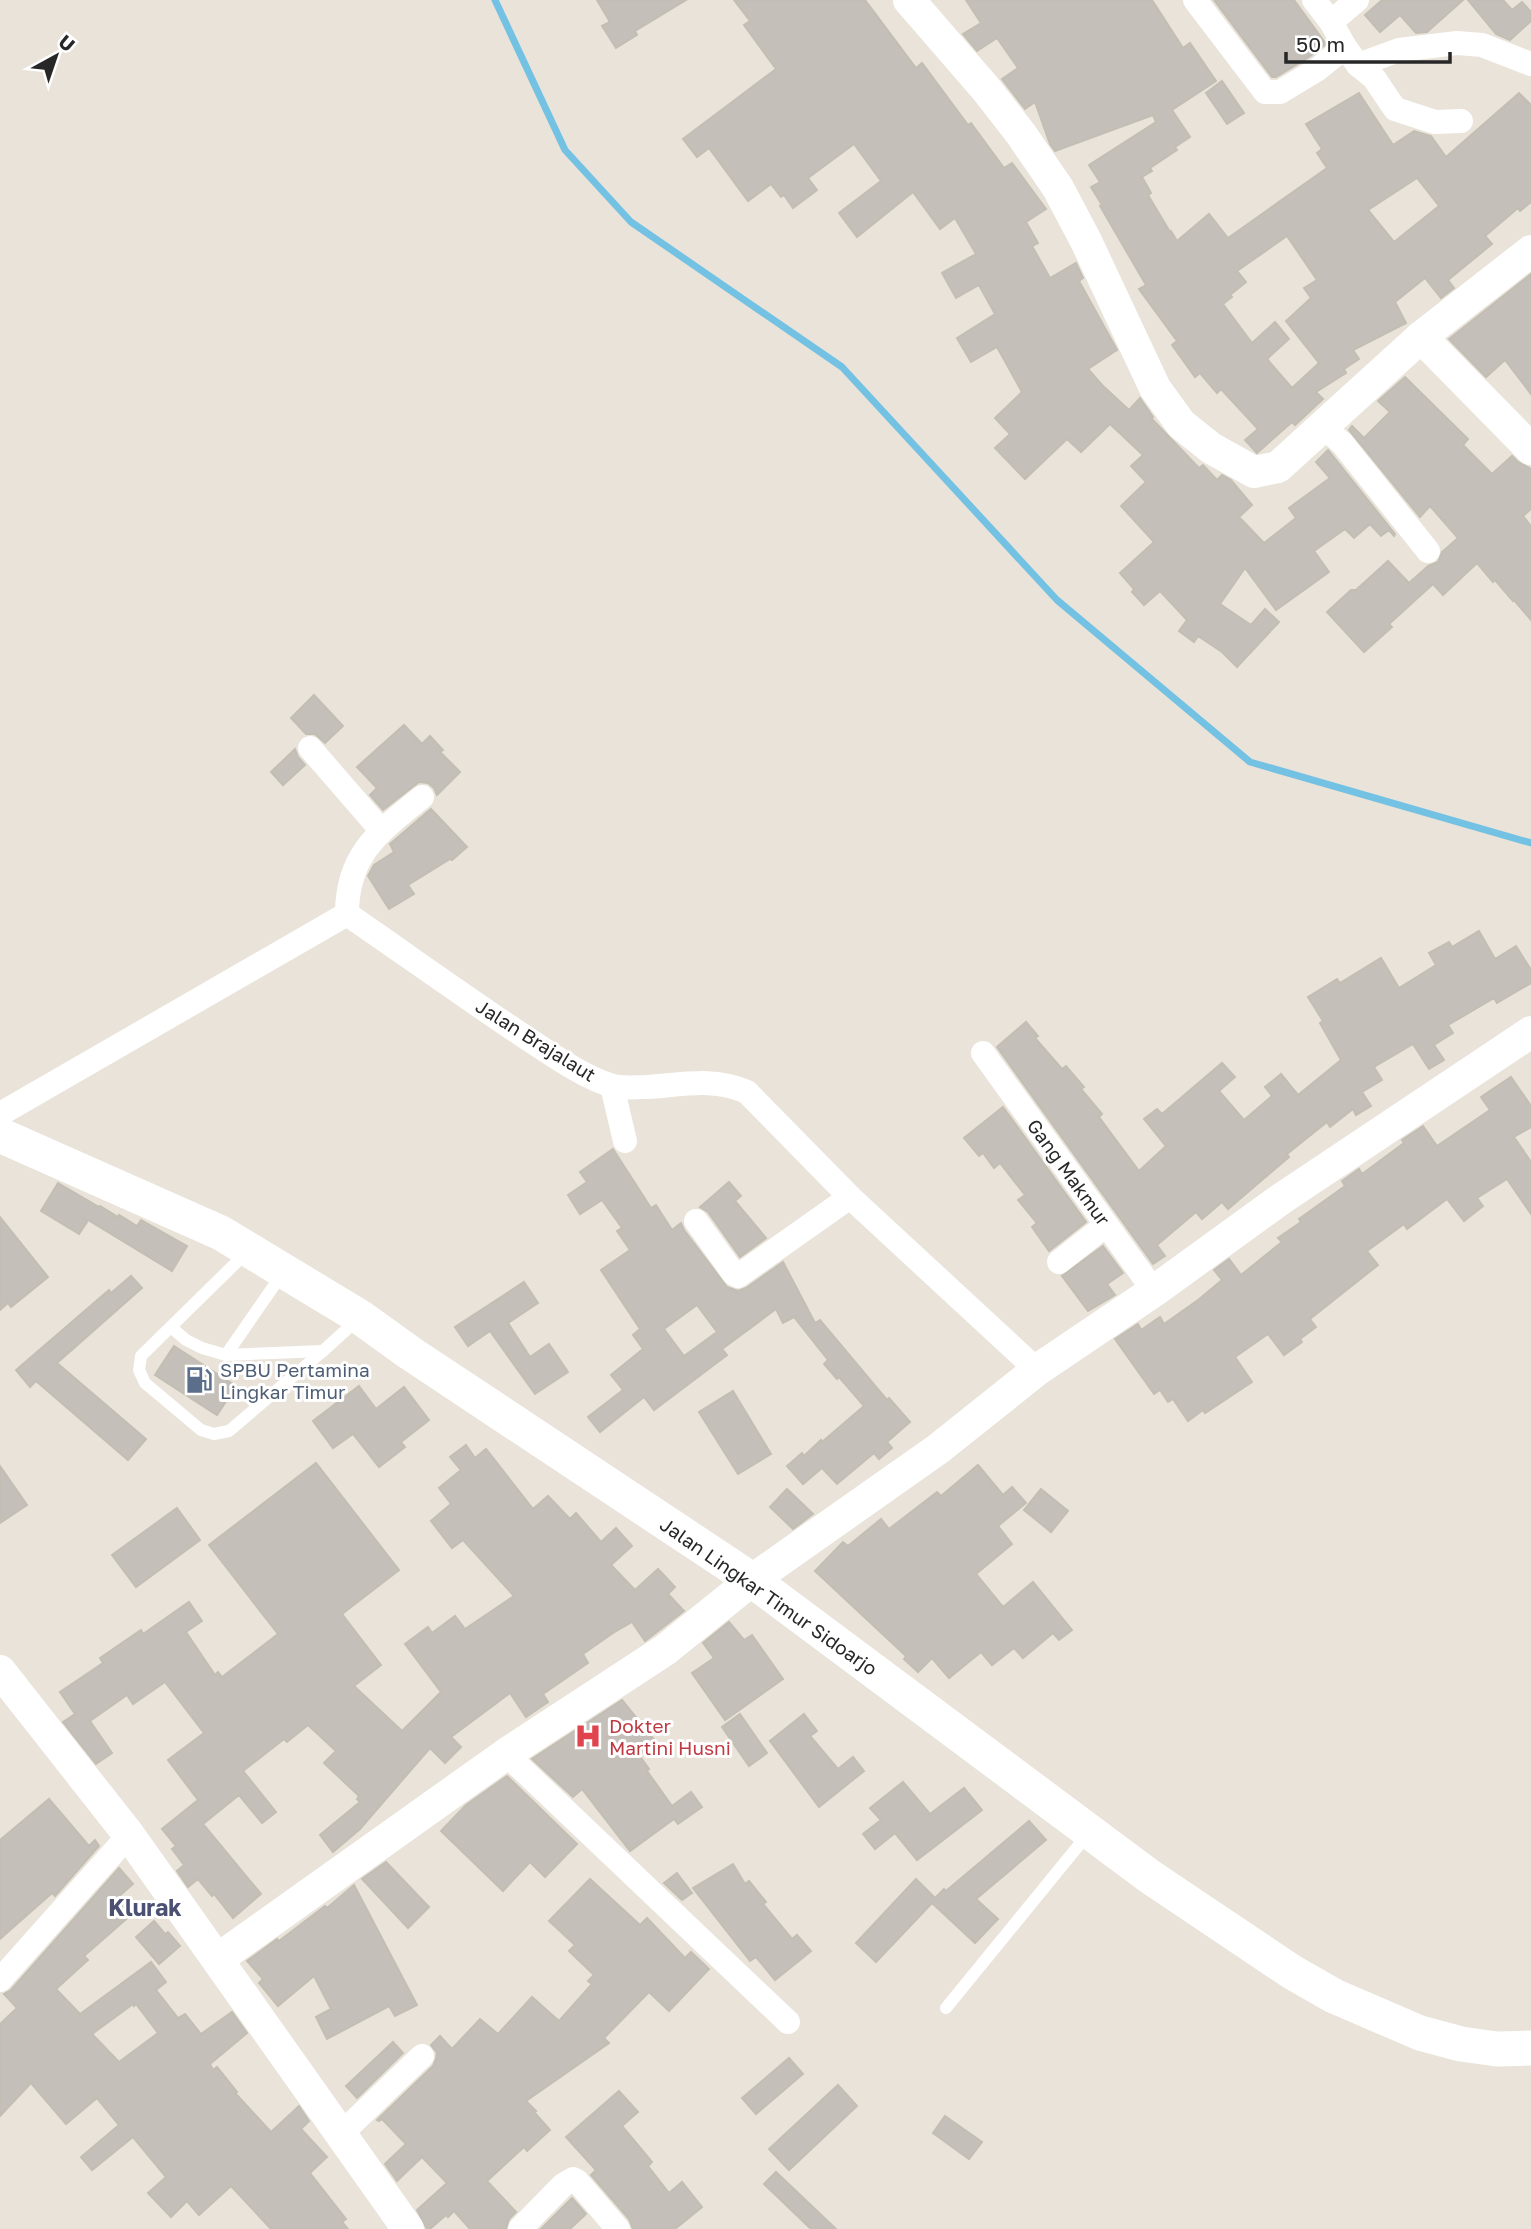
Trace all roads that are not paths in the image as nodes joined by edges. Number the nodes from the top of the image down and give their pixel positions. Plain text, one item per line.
1 (909, 0) edge
2 (1195, 0) edge
3 (1314, 0) edge
4 (1357, 0) edge
5 (1331, 22) junction
6 (1531, 64) edge
7 (1364, 69) junction
8 (1461, 121) dead end
9 (1531, 251) edge
10 (1421, 337) junction
11 (1323, 427) junction
12 (1531, 449) edge
13 (1428, 551) dead end
14 (310, 748) dead end
15 (422, 797) dead end
16 (382, 830) junction
17 (347, 914) junction
18 (1531, 1032) edge
19 (984, 1053) dead end
20 (612, 1086) junction
21 (0, 1114) edge
22 (0, 1135) edge
23 (625, 1141) dead end
24 (850, 1197) junction
25 (695, 1221) dead end
26 (1107, 1225) junction
27 (250, 1250) junction
28 (1059, 1262) dead end
29 (284, 1270) junction
30 (1154, 1292) junction
31 (360, 1317) junction
32 (171, 1327) junction
33 (324, 1351) junction
34 (226, 1355) junction
35 (1046, 1364) junction
36 (752, 1580) junction
37 (0, 1671) edge
38 (506, 1754) junction
39 (1090, 1831) junction
40 (129, 1835) junction
41 (218, 1959) junction
42 (0, 1980) edge
43 (946, 2008) dead end
44 (788, 2022) dead end
45 (1531, 2048) edge
46 (422, 2056) dead end
47 (342, 2133) junction
48 (408, 2229) edge
49 (520, 2229) edge
50 (618, 2229) edge

1 - 11 street
2 - 7 street
3 - 5 street
4 - 5 street
5 - 7 street
6 - 7 street
7 - 8 street
9 - 10 street
10 - 11 street
10 - 12 street
11 - 13 street
14 - 16 street
15 - 16 street
16 - 17 street
17 - 20 street, Jalan Brajalaut
17 - 21 street
18 - 30 street
19 - 26 street, Gang Makmur
20 - 23 street
20 - 24 street, Jalan Brajalaut
22 - 27 main road, Jalan Lingkar Timur Sidoarjo
24 - 25 street
24 - 35 street, Jalan Brajalaut
26 - 28 street
26 - 30 street, Gang Makmur
27 - 29 main road, Jalan Lingkar Timur Sidoarjo
27 - 32 lane
29 - 31 main road, Jalan Lingkar Timur Sidoarjo
29 - 34 lane
30 - 35 street
31 - 33 lane
31 - 36 main road, Jalan Lingkar Timur Sidoarjo
32 - 33 lane
32 - 34 lane
33 - 34 lane
35 - 36 street
36 - 38 street
36 - 39 main road, Jalan Lingkar Timur Sidoarjo
37 - 40 street
38 - 41 street
38 - 44 street
39 - 43 lane
39 - 45 main road, Jalan Lingkar Timur Sidoarjo
40 - 41 street
40 - 42 street
41 - 47 street
46 - 47 street
47 - 48 street
49 - 50 street

